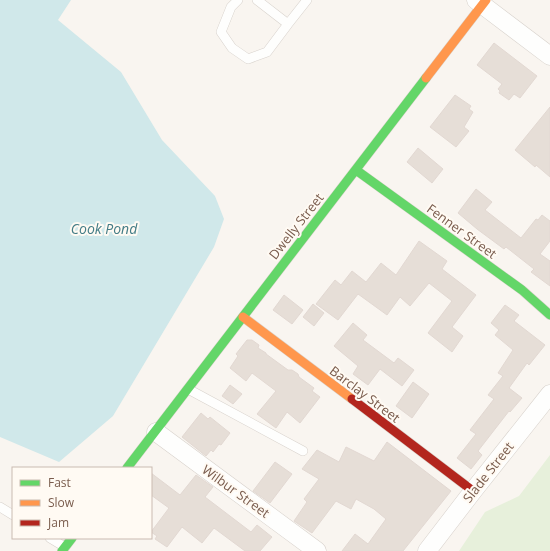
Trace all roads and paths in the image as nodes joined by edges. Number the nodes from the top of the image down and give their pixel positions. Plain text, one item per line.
1 (238, 0) edge
2 (257, 0) edge
3 (307, 0) edge
4 (481, 2) edge
5 (288, 24) junction
6 (550, 56) edge
7 (356, 170) junction
8 (550, 315) edge
9 (243, 317) junction
10 (188, 389) junction
11 (550, 394) edge
12 (156, 432) junction
13 (303, 451) dead end
14 (128, 467) edge
15 (473, 491) junction
16 (0, 506) edge
17 (12, 514) edge
18 (51, 539) edge
19 (71, 539) edge
20 (63, 549) edge
21 (317, 551) edge
22 (427, 551) edge

1 - 5 lane
2 - 5 lane
3 - 5 lane
4 - 6 street
4 - 7 main road, Dwelly Street
7 - 8 main road, Fenner Street
7 - 9 main road, Dwelly Street
9 - 10 main road, Dwelly Street
9 - 15 main road, Barclay Street
10 - 12 main road, Dwelly Street
10 - 13 lane
11 - 15 street, Slade Street
12 - 14 main road, Dwelly Street
12 - 21 street, Wilbur Street
15 - 22 street, Slade Street
16 - 17 lane
18 - 20 lane
19 - 20 main road

